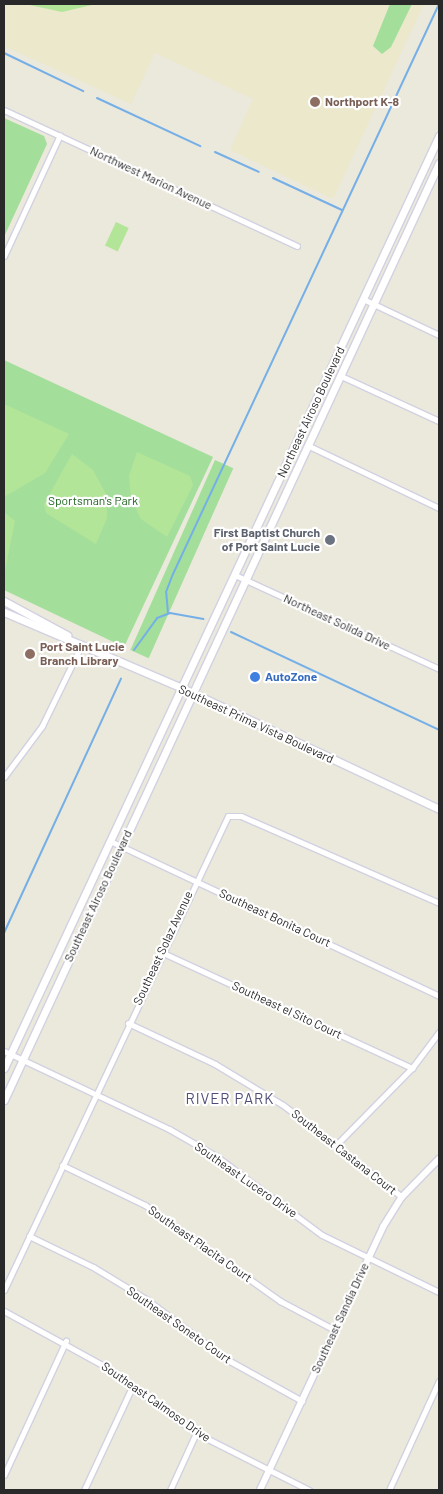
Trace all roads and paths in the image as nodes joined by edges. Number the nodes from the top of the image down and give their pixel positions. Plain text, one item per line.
1 (4, 110) edge
2 (60, 135) junction
3 (439, 136) edge
4 (439, 163) edge
5 (297, 246) dead end
6 (4, 256) edge
7 (363, 299) junction
8 (373, 304) junction
9 (439, 335) edge
10 (341, 376) junction
11 (439, 421) edge
12 (309, 446) junction
13 (439, 508) edge
14 (235, 575) junction
15 (246, 580) junction
16 (4, 601) edge
17 (4, 612) edge
18 (73, 640) junction
19 (82, 644) junction
20 (439, 669) edge
21 (182, 688) junction
22 (192, 693) junction
23 (4, 777) edge
24 (439, 809) edge
25 (110, 841) junction
26 (122, 846) junction
27 (195, 880) junction
28 (439, 903) edge
29 (59, 950) junction
30 (161, 952) junction
31 (71, 955) junction
32 (439, 996) edge
33 (128, 1023) junction
34 (439, 1032) edge
35 (7, 1053) edge
36 (22, 1060) junction
37 (4, 1068) edge
38 (412, 1068) junction
39 (95, 1092) junction
40 (4, 1100) edge
41 (336, 1145) junction
42 (439, 1159) edge
43 (62, 1165) junction
44 (402, 1197) junction
45 (29, 1236) junction
46 (368, 1260) junction
47 (4, 1290) edge
48 (439, 1292) edge
49 (4, 1311) edge
50 (335, 1330) junction
51 (66, 1341) junction
52 (439, 1381) edge
53 (132, 1387) junction
54 (302, 1401) junction
55 (196, 1433) junction
56 (268, 1472) junction
57 (4, 1475) edge
58 (84, 1490) edge
59 (170, 1490) edge
60 (260, 1490) edge
61 (309, 1490) edge
62 (389, 1490) edge

1 - 2 street, Northwest Marion Avenue
2 - 5 street, Northwest Marion Avenue
2 - 6 street
3 - 7 main road, Northeast Airoso Boulevard
4 - 8 main road, Northeast Airoso Boulevard
7 - 8 street
7 - 14 main road, Northeast Airoso Boulevard
8 - 9 street
8 - 10 main road, Northeast Airoso Boulevard
10 - 11 street
10 - 12 main road, Northeast Airoso Boulevard
12 - 13 street
12 - 15 main road, Northeast Airoso Boulevard
14 - 15 street, Northeast Solida Drive
14 - 21 main road, Northeast Airoso Boulevard
15 - 20 street, Northeast Solida Drive
15 - 22 main road, Northeast Airoso Boulevard
16 - 18 main road
17 - 18 main road
18 - 19 main road, Southeast Prima Vista Boulevard
19 - 21 main road, Southeast Prima Vista Boulevard
19 - 23 street
21 - 22 main road, Southeast Prima Vista Boulevard
21 - 25 main road, Southeast Airoso Boulevard
22 - 24 main road, Southeast Prima Vista Boulevard
22 - 26 main road, Southeast Airoso Boulevard
25 - 26 street, Southeast Bonita Court
25 - 29 main road, Southeast Airoso Boulevard
26 - 27 street, Southeast Bonita Court
26 - 31 main road, Southeast Airoso Boulevard
27 - 28 street, Southeast Solaz Avenue
27 - 30 street, Southeast Solaz Avenue
27 - 32 street, Southeast Bonita Court
29 - 31 main road
29 - 35 main road, Southeast Airoso Boulevard
30 - 33 street, Southeast Solaz Avenue
30 - 38 street, Southeast el Sito Court
31 - 36 main road, Southeast Airoso Boulevard
33 - 39 street, Southeast Solaz Avenue
33 - 41 street, Southeast Castana Court
34 - 38 street
35 - 36 street, Southeast Lucero Drive
35 - 37 main road, Southeast Airoso Boulevard
36 - 39 street, Southeast Lucero Drive
36 - 40 main road, Southeast Airoso Boulevard
38 - 41 street
39 - 43 street, Southeast Solaz Avenue
39 - 46 street, Southeast Lucero Drive
41 - 44 street, Southeast Castana Court
42 - 44 street, Southeast Sandia Drive
43 - 45 street, Southeast Solaz Avenue
43 - 50 street, Southeast Placita Court
44 - 46 street, Southeast Sandia Drive
45 - 47 street, Southeast Solaz Avenue
45 - 54 street, Southeast Soneto Court
46 - 48 street, Southeast Lucero Drive
46 - 50 street, Southeast Sandia Drive
49 - 51 street, Southeast Calmoso Drive
50 - 54 street, Southeast Sandia Drive
51 - 53 street, Southeast Calmoso Drive
51 - 57 street
52 - 62 street
53 - 55 street, Southeast Calmoso Drive
53 - 58 street
54 - 56 street, Southeast Sandia Drive
55 - 56 street, Southeast Calmoso Drive
55 - 59 street
56 - 60 street, Southeast Sandia Drive
56 - 61 street, Southeast Calmoso Drive

